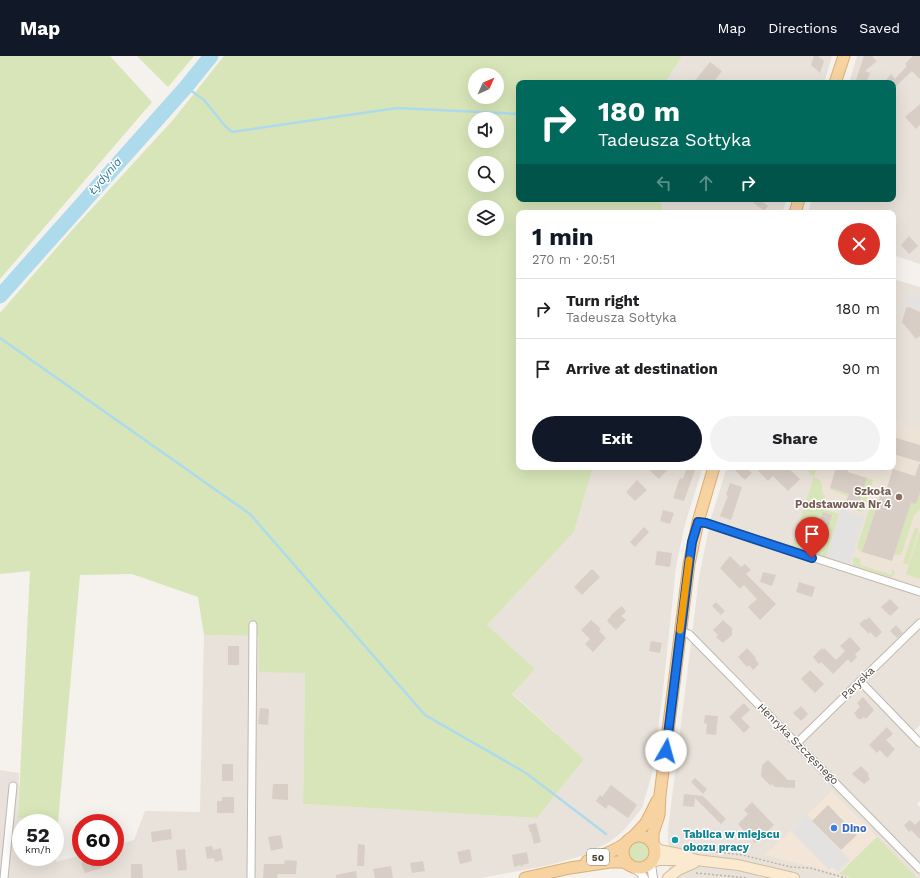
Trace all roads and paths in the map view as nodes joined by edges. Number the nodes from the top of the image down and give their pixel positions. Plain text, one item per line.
1 (844, 56) edge
2 (836, 80) edge
3 (713, 470) edge
4 (698, 522) junction
5 (920, 592) edge
6 (920, 623) edge
7 (253, 625) dead end
8 (680, 631) junction
9 (860, 681) junction
10 (920, 742) edge
11 (797, 743) junction
12 (12, 786) dead end
13 (660, 795) junction
14 (629, 840) junction
15 (653, 844) junction
16 (701, 861) junction
17 (651, 863) junction
18 (631, 866) junction
19 (570, 868) junction
20 (920, 869) edge
21 (692, 874) dead end
22 (4, 878) edge
23 (251, 878) edge
24 (525, 878) edge
25 (644, 878) edge
26 (654, 878) edge
27 (668, 878) edge
28 (748, 878) edge
29 (794, 878) edge

1 - 2 main road
3 - 4 main road, 50
4 - 5 street
4 - 8 main road, 50
6 - 9 street, Paryska
7 - 23 street
8 - 11 street, Henryka Szczęsnego
8 - 13 main road, 50
9 - 10 street
9 - 11 street, Paryska
11 - 20 street, Henryka Szczęsnego
12 - 22 street
13 - 14 main road, 50
13 - 15 main road, 50
14 - 15 main road
14 - 18 main road
14 - 19 main road, 50
15 - 16 main road
15 - 17 main road
16 - 17 main road
16 - 27 main road
16 - 29 main road
17 - 18 main road
17 - 26 street
18 - 19 main road, 50
18 - 25 street
19 - 24 main road, 50
21 - 28 path

